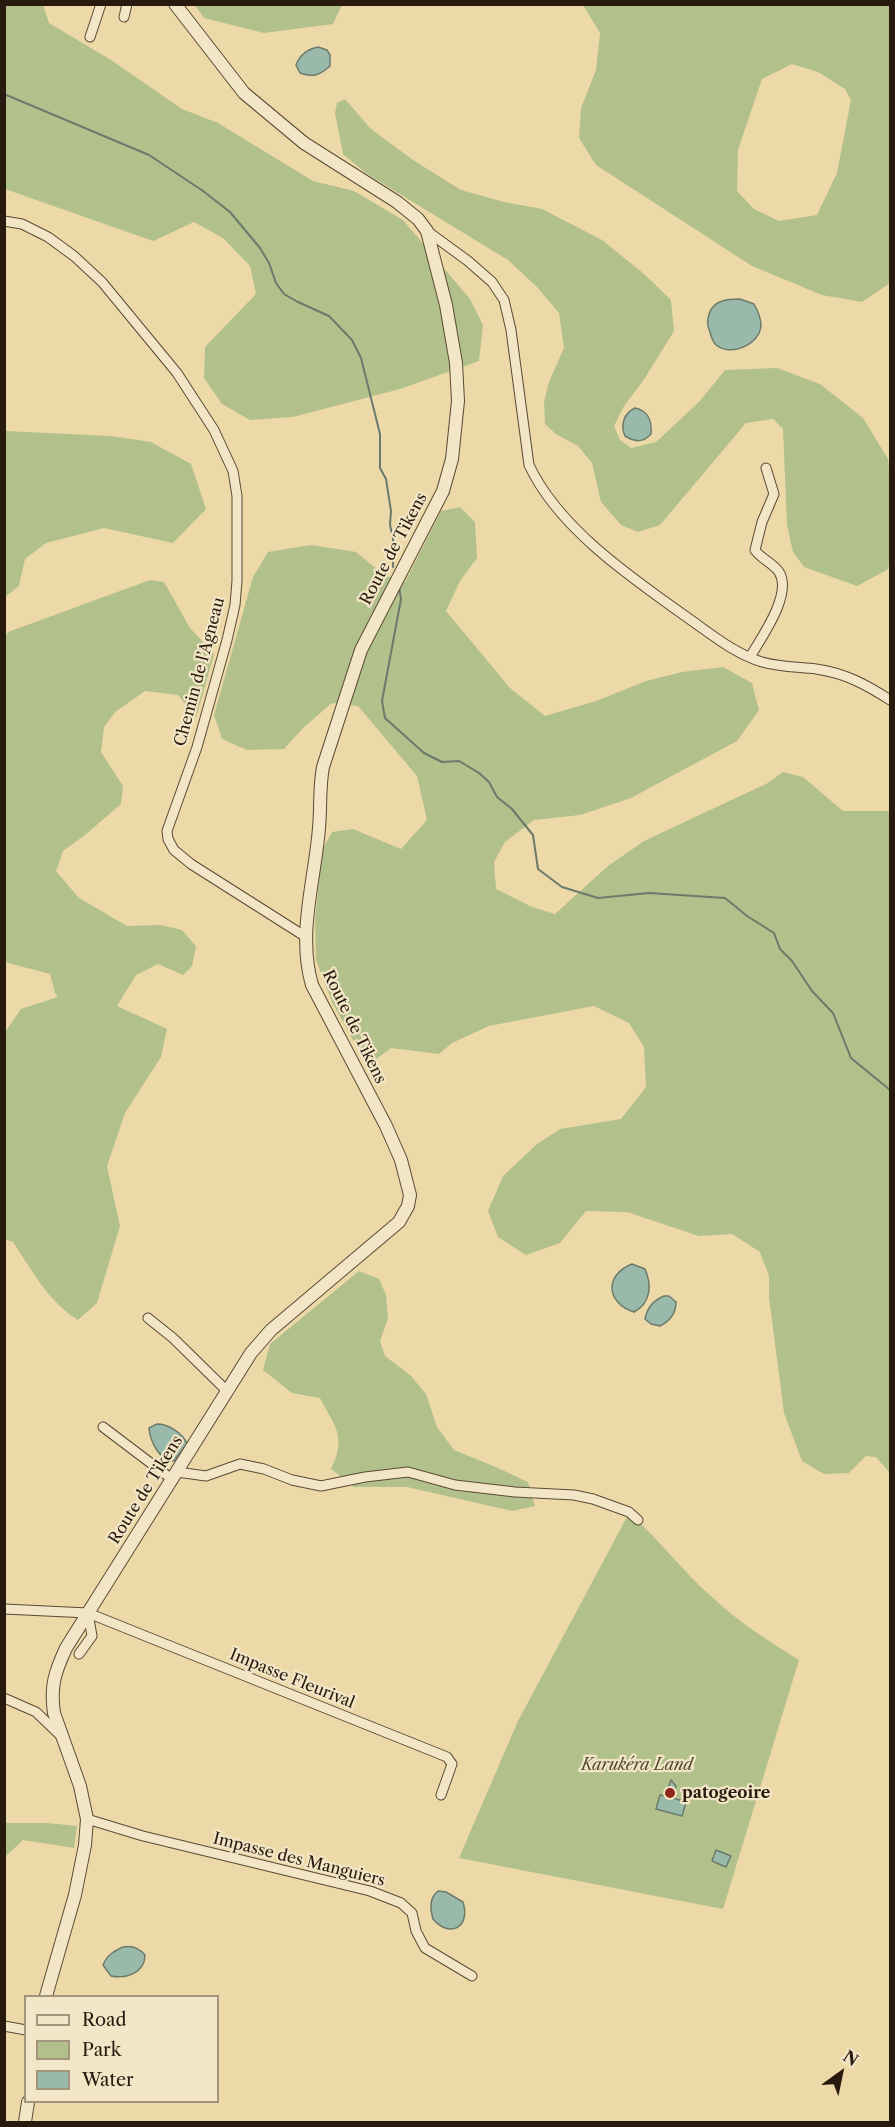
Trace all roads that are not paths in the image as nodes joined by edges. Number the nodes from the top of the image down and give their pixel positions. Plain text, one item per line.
1 (101, 4) edge
2 (127, 4) edge
3 (175, 4) edge
4 (124, 17) dead end
5 (90, 37) dead end
6 (4, 221) edge
7 (427, 231) junction
8 (766, 468) dead end
9 (750, 657) junction
10 (891, 700) edge
11 (306, 937) junction
12 (148, 1318) dead end
13 (227, 1391) junction
14 (103, 1427) dead end
15 (175, 1476) junction
16 (638, 1520) dead end
17 (4, 1609) edge
18 (88, 1613) junction
19 (79, 1654) dead end
20 (4, 1698) edge
21 (62, 1736) junction
22 (441, 1794) dead end
23 (87, 1819) junction
24 (472, 1976) dead end
25 (46, 1995) edge
26 (4, 2026) edge
27 (24, 2030) edge
28 (28, 2103) edge
29 (25, 2122) edge

1 - 5 street
2 - 4 street
3 - 7 street, Route de Tikens
6 - 11 street, Chemin de l’Agneau
7 - 9 street
7 - 11 street, Route de Tikens
8 - 9 street
9 - 10 street
11 - 13 street, Route de Tikens
12 - 13 street
13 - 15 street, Route de Tikens
14 - 15 street
15 - 16 street
15 - 18 street, Route de Tikens
17 - 18 street
18 - 19 street
18 - 21 street, Route de Tikens
18 - 22 street, Impasse Fleurival
20 - 21 street
21 - 23 street, Route de Tikens
23 - 24 street, Impasse des Manguiers
23 - 25 street, Route de Tikens
26 - 27 street
28 - 29 street

